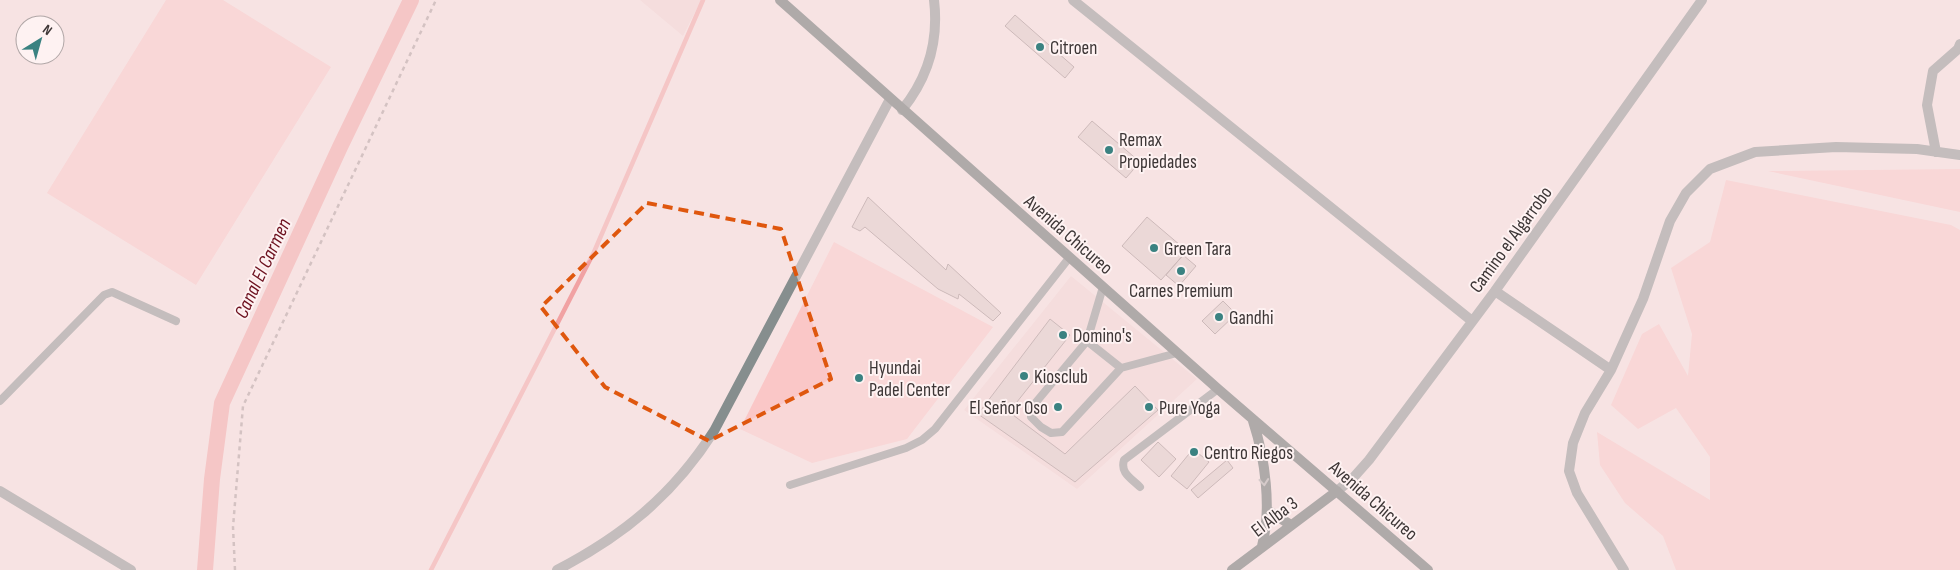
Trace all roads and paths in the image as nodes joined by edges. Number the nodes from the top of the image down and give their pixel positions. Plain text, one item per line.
1 (436, 0) edge
2 (780, 0) edge
3 (934, 0) edge
4 (1073, 0) edge
5 (1702, 0) edge
6 (1960, 44) edge
7 (890, 99) junction
8 (902, 110) junction
9 (1936, 152) junction
10 (1960, 155) edge
11 (1069, 258) junction
12 (1103, 287) junction
13 (1495, 291) junction
14 (176, 321) dead end
15 (1472, 321) junction
16 (1087, 341) junction
17 (1177, 353) junction
18 (1121, 368) junction
19 (1611, 370) junction
20 (1218, 389) junction
21 (0, 401) edge
22 (1253, 420) junction
23 (790, 485) dead end
24 (1140, 486) dead end
25 (0, 491) edge
26 (1337, 491) junction
27 (1267, 510) junction
28 (1291, 525) junction
29 (1262, 546) junction
30 (132, 570) edge
31 (235, 570) edge
32 (557, 570) edge
33 (1232, 570) edge
34 (1428, 570) edge
35 (1624, 570) edge

1 - 31 path
2 - 7 main road, Avenida Chicureo
3 - 8 street
4 - 15 street
5 - 13 street, Camino el Algarrobo
6 - 9 street
7 - 8 main road, Avenida Chicureo
7 - 32 street
8 - 11 main road, Avenida Chicureo
9 - 10 street
9 - 19 street
11 - 12 main road, Avenida Chicureo
11 - 23 lane
12 - 16 lane
12 - 17 main road, Avenida Chicureo
13 - 15 street, Camino el Algarrobo
13 - 19 street
14 - 21 lane
15 - 26 street, Camino el Algarrobo
16 - 18 lane
16 - 18 lane
17 - 18 lane
17 - 20 main road, Avenida Chicureo
19 - 35 street
20 - 22 main road, Avenida Chicureo
20 - 24 lane
22 - 26 main road, Avenida Chicureo
22 -> 27 main road
25 - 30 street
26 - 28 main road, El Alba 3
26 - 34 main road, Avenida Chicureo
27 - 28 main road
27 - 29 main road
28 - 29 main road, El Alba 3
29 - 33 main road, El Alba 3

